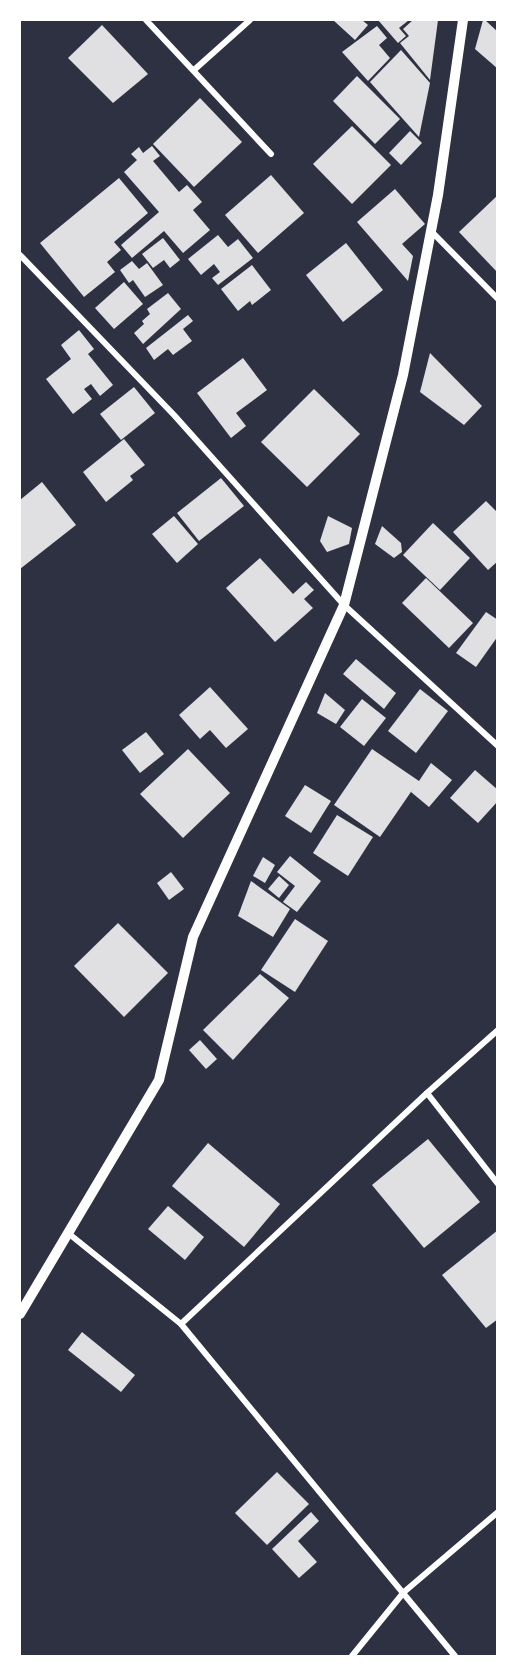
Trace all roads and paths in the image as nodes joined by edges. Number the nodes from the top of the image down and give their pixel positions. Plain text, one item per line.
1 (146, 20) edge
2 (250, 20) edge
3 (463, 20) edge
4 (194, 70) junction
5 (271, 154) dead end
6 (431, 231) junction
7 (20, 255) edge
8 (498, 299) edge
9 (344, 605) junction
10 (498, 746) edge
11 (498, 1030) edge
12 (427, 1093) junction
13 (498, 1185) edge
14 (68, 1233) junction
15 (20, 1314) edge
16 (181, 1324) junction
17 (498, 1512) edge
18 (404, 1592) junction
19 (352, 1656) edge
20 (455, 1656) edge

1 - 4 street
2 - 4 street
3 - 6 street
4 - 5 street
6 - 8 street
6 - 9 street
7 - 9 street
9 - 10 street
9 - 14 street
11 - 12 street
12 - 13 street
12 - 16 street
14 - 15 street
14 - 16 street
16 - 18 street
17 - 18 street
18 - 19 street
18 - 20 street

